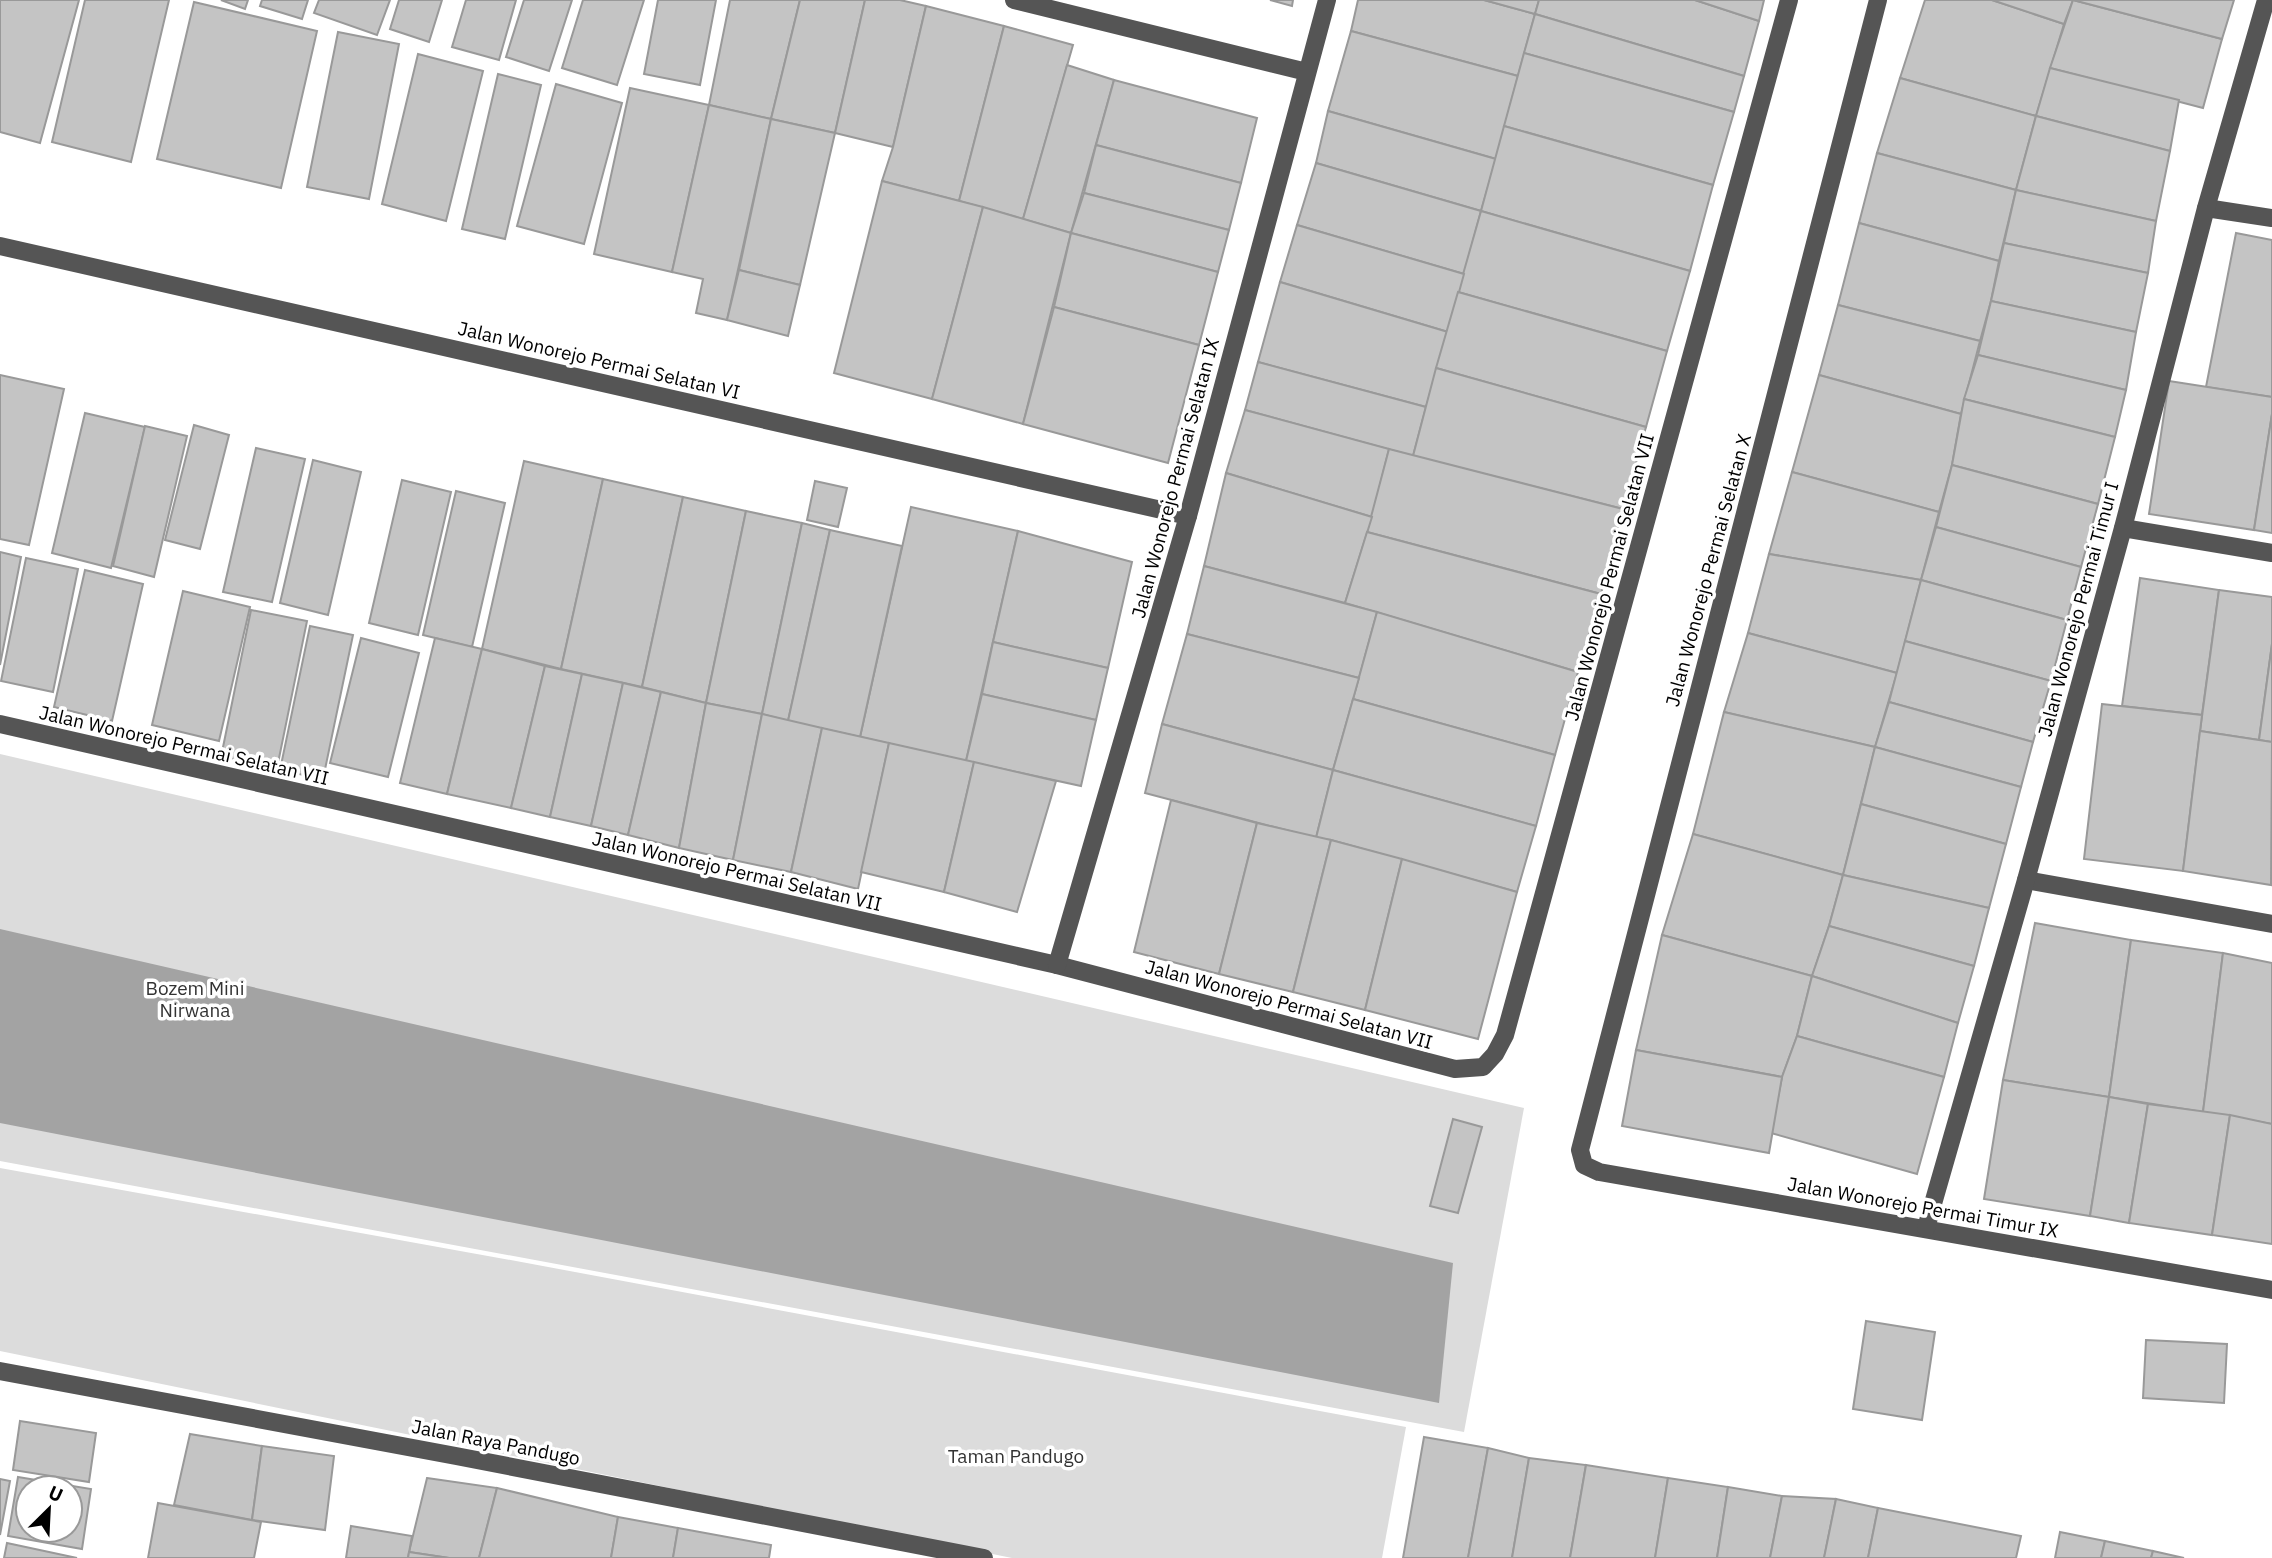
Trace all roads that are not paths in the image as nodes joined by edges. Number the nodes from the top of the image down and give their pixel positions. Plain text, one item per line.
1 (1014, 0) edge
2 (1327, 0) edge
3 (1789, 0) edge
4 (1878, 0) edge
5 (2267, 7) edge
6 (1307, 72) junction
7 (2206, 208) junction
8 (2272, 218) edge
9 (0, 246) edge
10 (1188, 516) junction
11 (2123, 528) junction
12 (2272, 553) edge
13 (0, 724) edge
14 (2026, 880) junction
15 (2272, 925) edge
16 (1057, 965) junction
17 (1580, 1150) joint
18 (1926, 1228) junction
19 (2272, 1290) edge
20 (0, 1371) edge
21 (984, 1558) edge

1 - 6 street
2 - 6 street, Jalan Wonorejo Permai Selatan IX
3 - 16 street, Jalan Wonorejo Permai Selatan VII
4 - 17 street, Jalan Wonorejo Permai Selatan X
5 - 7 street, Jalan Wonorejo Permai Timur I
6 - 10 street, Jalan Wonorejo Permai Selatan IX
7 - 8 street
7 - 11 street, Jalan Wonorejo Permai Timur I
9 - 10 street, Jalan Wonorejo Permai Selatan VI
10 - 16 street, Jalan Wonorejo Permai Selatan IX
11 - 12 street
11 - 14 street, Jalan Wonorejo Permai Timur I
13 - 16 street, Jalan Wonorejo Permai Selatan VII
14 - 15 street
14 - 18 street, Jalan Wonorejo Permai Timur I
17 - 18 street, Jalan Wonorejo Permai Timur IX
18 - 19 street, Jalan Wonorejo Permai Timur IX
20 - 21 street, Jalan Raya Pandugo

